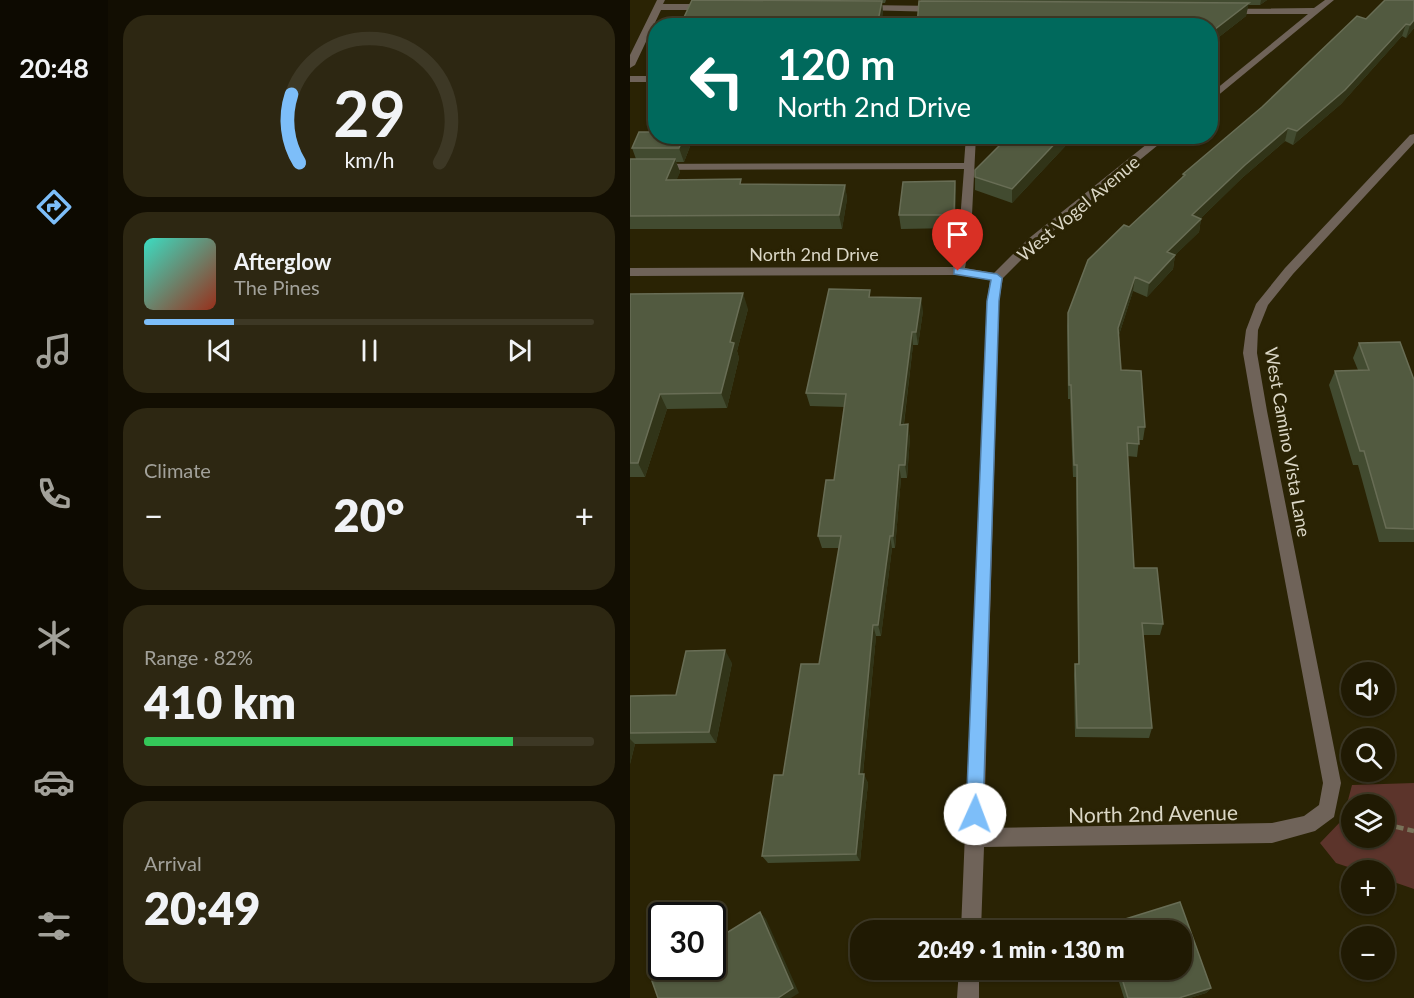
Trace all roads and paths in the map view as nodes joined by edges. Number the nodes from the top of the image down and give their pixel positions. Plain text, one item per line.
1 (1329, 0) edge
2 (659, 3) edge
3 (717, 7) edge
4 (849, 8) edge
5 (945, 9) edge
6 (1221, 10) edge
7 (1317, 11) junction
8 (652, 18) edge
9 (648, 27) edge
10 (630, 65) edge
11 (630, 79) edge
12 (648, 79) edge
13 (1218, 82) edge
14 (1231, 83) junction
15 (1218, 93) edge
16 (1414, 137) edge
17 (971, 144) edge
18 (1154, 144) edge
19 (970, 166) junction
20 (630, 167) edge
21 (958, 271) junction
22 (630, 272) edge
23 (997, 278) junction
24 (1327, 810) joint
25 (1395, 827) edge
26 (1414, 831) edge
27 (974, 837) junction
28 (971, 920) edge
29 (969, 980) edge
30 (968, 998) edge

1 - 7 street
2 - 3 street
2 - 8 street
4 - 5 street
6 - 7 street
7 - 14 street
9 - 10 street
11 - 12 street
13 - 14 street
14 - 15 street
16 - 24 street, West Camino Vista Lane
17 - 19 street
18 - 23 street, West Vogel Avenue
19 - 20 street
19 - 21 street
21 - 22 street, North 2nd Drive
21 - 23 street, North 2nd Drive
23 - 27 street
24 - 27 street, North 2nd Avenue
25 - 26 path
27 - 28 street
29 - 30 street

